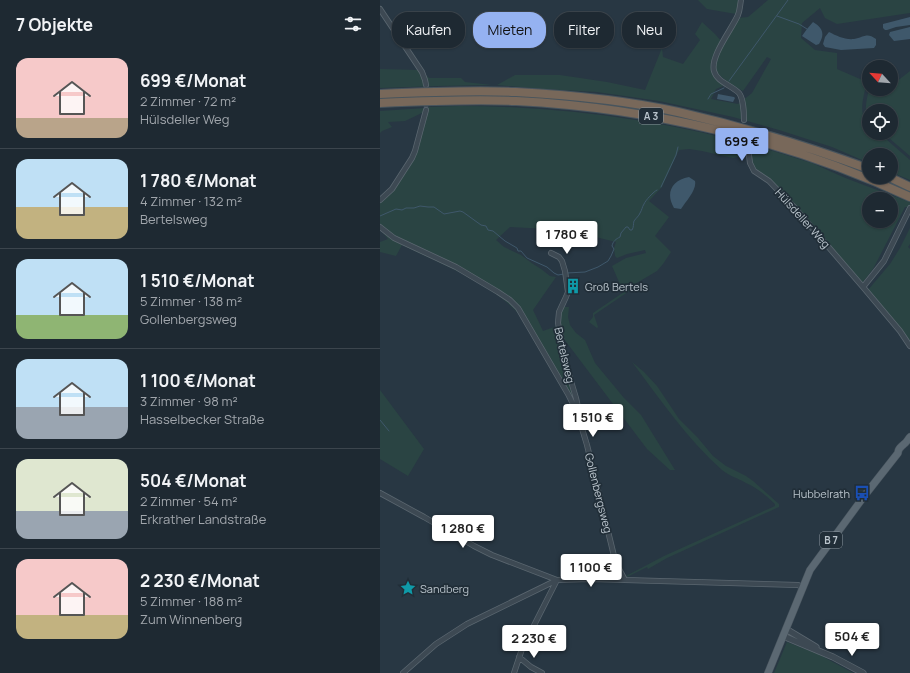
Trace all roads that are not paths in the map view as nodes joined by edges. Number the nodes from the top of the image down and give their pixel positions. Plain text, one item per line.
1 (741, 0) edge
2 (380, 9) edge
3 (426, 85) tunnel mouth
4 (380, 94) edge
5 (380, 103) edge
6 (426, 110) tunnel mouth
7 (744, 120) dead end
8 (748, 148) dead end
9 (862, 166) edge
10 (898, 181) edge
11 (910, 187) edge
12 (910, 197) edge
13 (380, 200) edge
14 (910, 208) edge
15 (380, 227) edge
16 (551, 253) dead end
17 (864, 287) junction
18 (910, 346) edge
19 (579, 418) junction
20 (910, 437) edge
21 (380, 494) edge
22 (557, 580) junction
23 (625, 580) junction
24 (802, 587) junction
25 (786, 629) junction
26 (783, 636) junction
27 (519, 657) junction
28 (833, 657) junction
29 (403, 673) edge
30 (514, 673) edge
31 (542, 673) edge
32 (768, 673) edge
33 (863, 673) edge

1 - 7 street
2 - 3 street
4 - 9 highway, A 3
5 - 12 highway, A 3
6 - 13 street
8 - 17 street, Hülsdeller Weg
10 - 11 highway
14 - 17 street
15 - 19 street, Gollenbergsweg
16 - 19 street, Bertelsweg
17 - 18 street, Hülsdeller Weg
19 - 23 street, Gollenbergsweg
20 - 24 main road, B 7
21 - 22 street
22 - 23 street
22 - 27 street
22 - 29 street
23 - 24 street
24 - 25 main road, B 7
25 - 26 main road, B 7
25 - 28 street
26 - 28 street
26 - 32 main road, B 7
27 - 30 street
27 - 31 street
28 - 33 street

